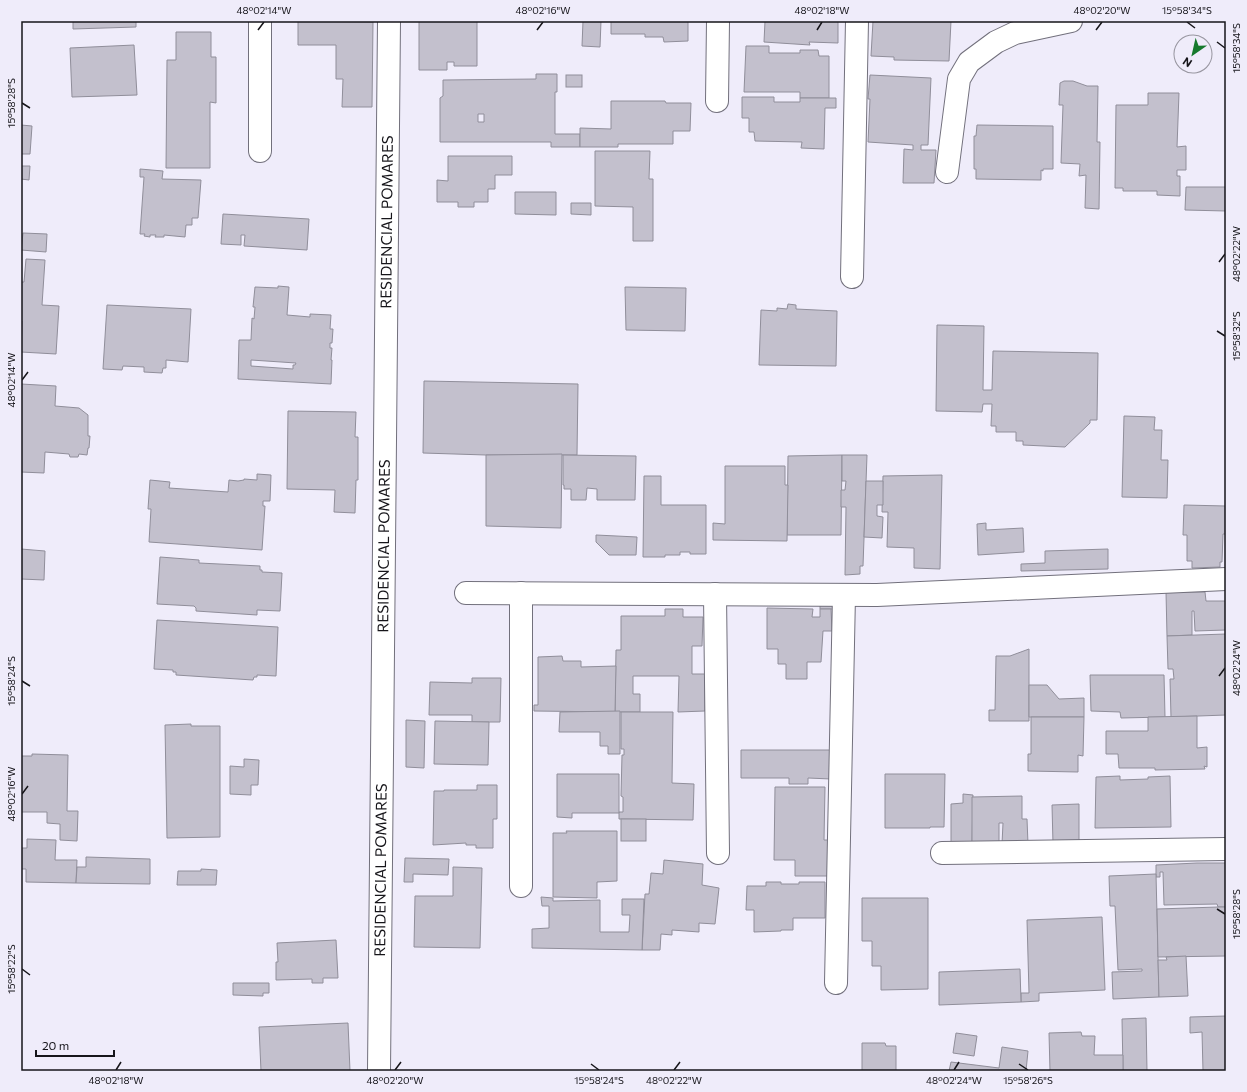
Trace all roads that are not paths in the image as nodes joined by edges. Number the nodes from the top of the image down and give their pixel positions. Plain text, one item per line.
1 (260, 21) edge
2 (390, 21) edge
3 (718, 21) edge
4 (857, 21) edge
5 (1071, 21) edge
6 (717, 101) dead end
7 (260, 151) dead end
8 (947, 172) dead end
9 (852, 277) dead end
10 (1226, 579) edge
11 (466, 593) dead end
12 (521, 593) junction
13 (715, 594) junction
14 (844, 595) junction
15 (1226, 849) edge
16 (718, 853) dead end
17 (942, 853) dead end
18 (521, 886) dead end
19 (836, 983) dead end
20 (379, 1071) edge

1 - 7 street
2 - 20 street, RESIDENCIAL POMARES
3 - 6 street
4 - 9 street
5 - 8 street
10 - 14 street
11 - 12 street
12 - 13 street
12 - 18 street
13 - 14 street
13 - 16 street
14 - 19 street
15 - 17 street

